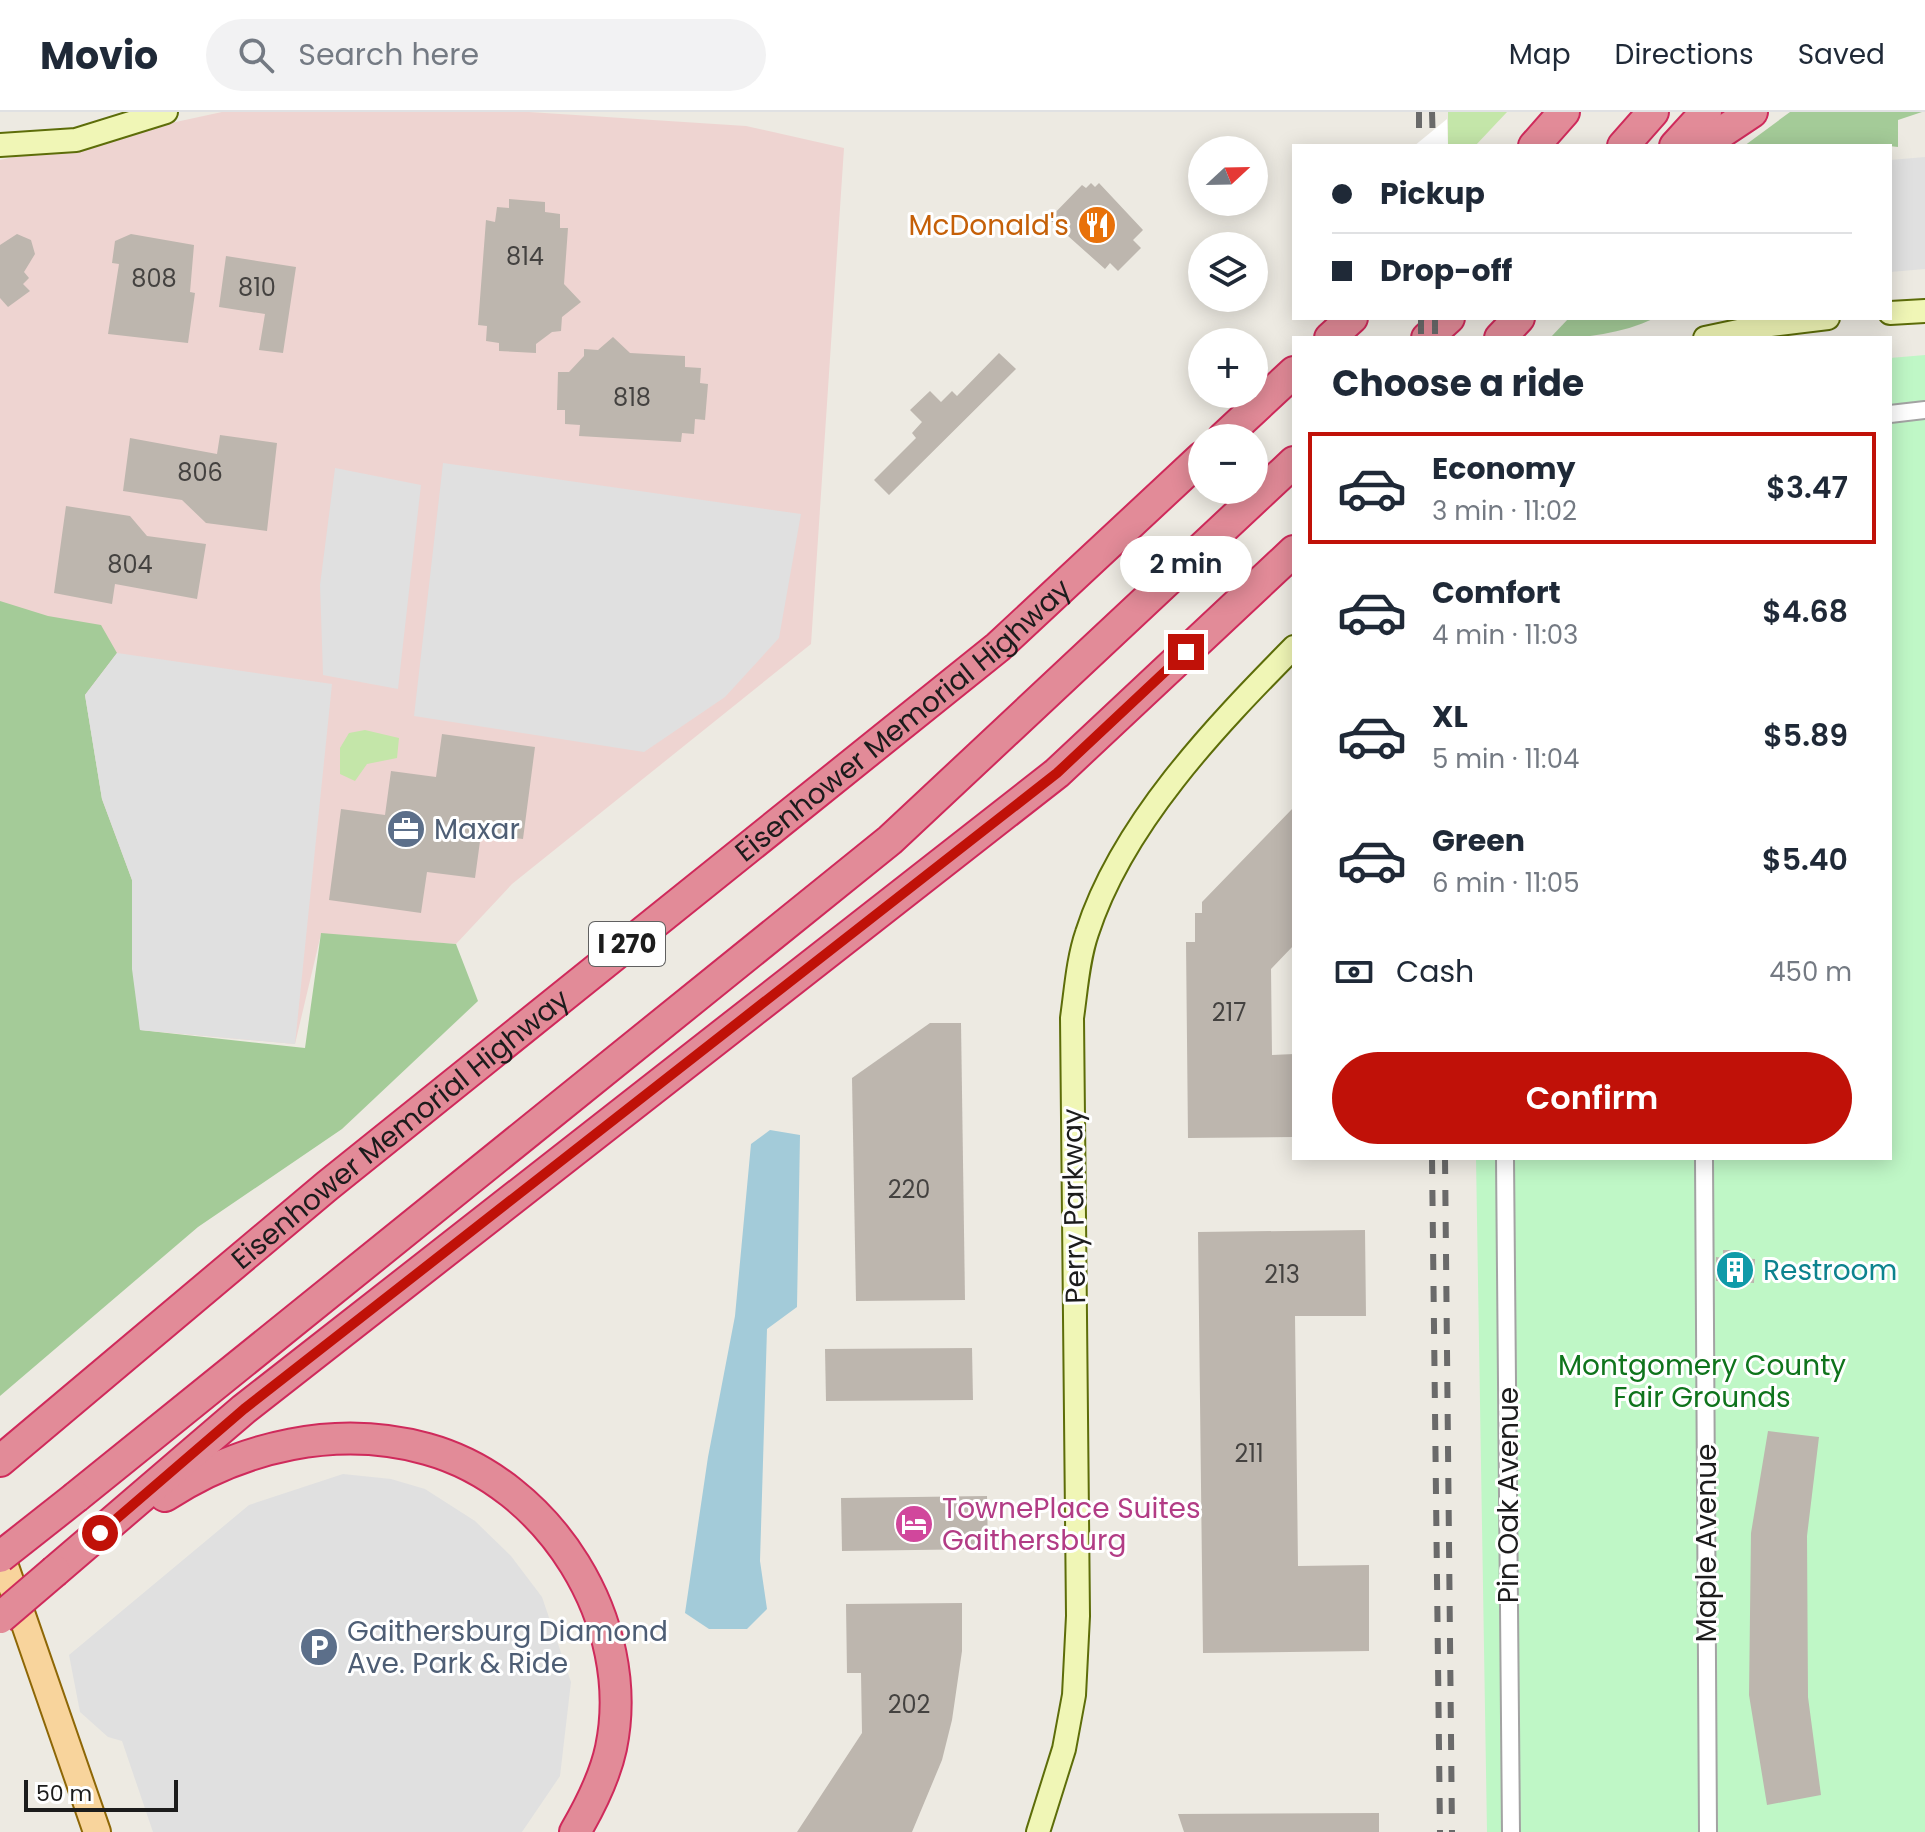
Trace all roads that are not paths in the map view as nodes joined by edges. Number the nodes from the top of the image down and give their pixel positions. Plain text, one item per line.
1 (166, 112) edge
2 (1564, 112) edge
3 (1653, 112) edge
4 (1706, 112) edge
5 (1752, 112) edge
6 (1536, 144) edge
7 (1625, 144) edge
8 (1677, 144) edge
9 (1704, 144) edge
10 (0, 145) edge
11 (1925, 311) edge
12 (1892, 313) edge
13 (1350, 320) edge
14 (1447, 320) edge
15 (1517, 320) edge
16 (1812, 320) edge
17 (1332, 336) edge
18 (1429, 336) edge
19 (1502, 336) edge
20 (1714, 336) edge
21 (1292, 374) edge
22 (1925, 410) edge
23 (1892, 414) edge
24 (1238, 424) edge
25 (1292, 464) edge
26 (1188, 470) edge
27 (1292, 553) edge
28 (1292, 649) edge
29 (1505, 1160) edge
30 (1704, 1160) edge
31 (0, 1461) edge
32 (0, 1555) edge
33 (66, 1562) junction
34 (0, 1618) edge
35 (97, 1832) edge
36 (575, 1832) edge
37 (1038, 1832) edge
38 (1511, 1832) edge
39 (1708, 1832) edge

1 - 10 street
2 - 6 highway
3 - 7 highway
4 - 8 highway
5 - 9 highway
11 - 12 street
13 - 17 highway
14 - 18 highway
15 - 19 highway
16 - 20 street
21 - 24 highway
22 - 23 street
25 - 32 highway, bridge
26 - 31 highway, Eisenhower Memorial Highway / I 270
27 - 33 highway
28 - 37 street, Perry Parkway
29 - 38 street, Pin Oak Avenue
30 - 39 street, Maple Avenue
32 - 35 main road
33 - 34 highway, bridge
33 - 36 highway

